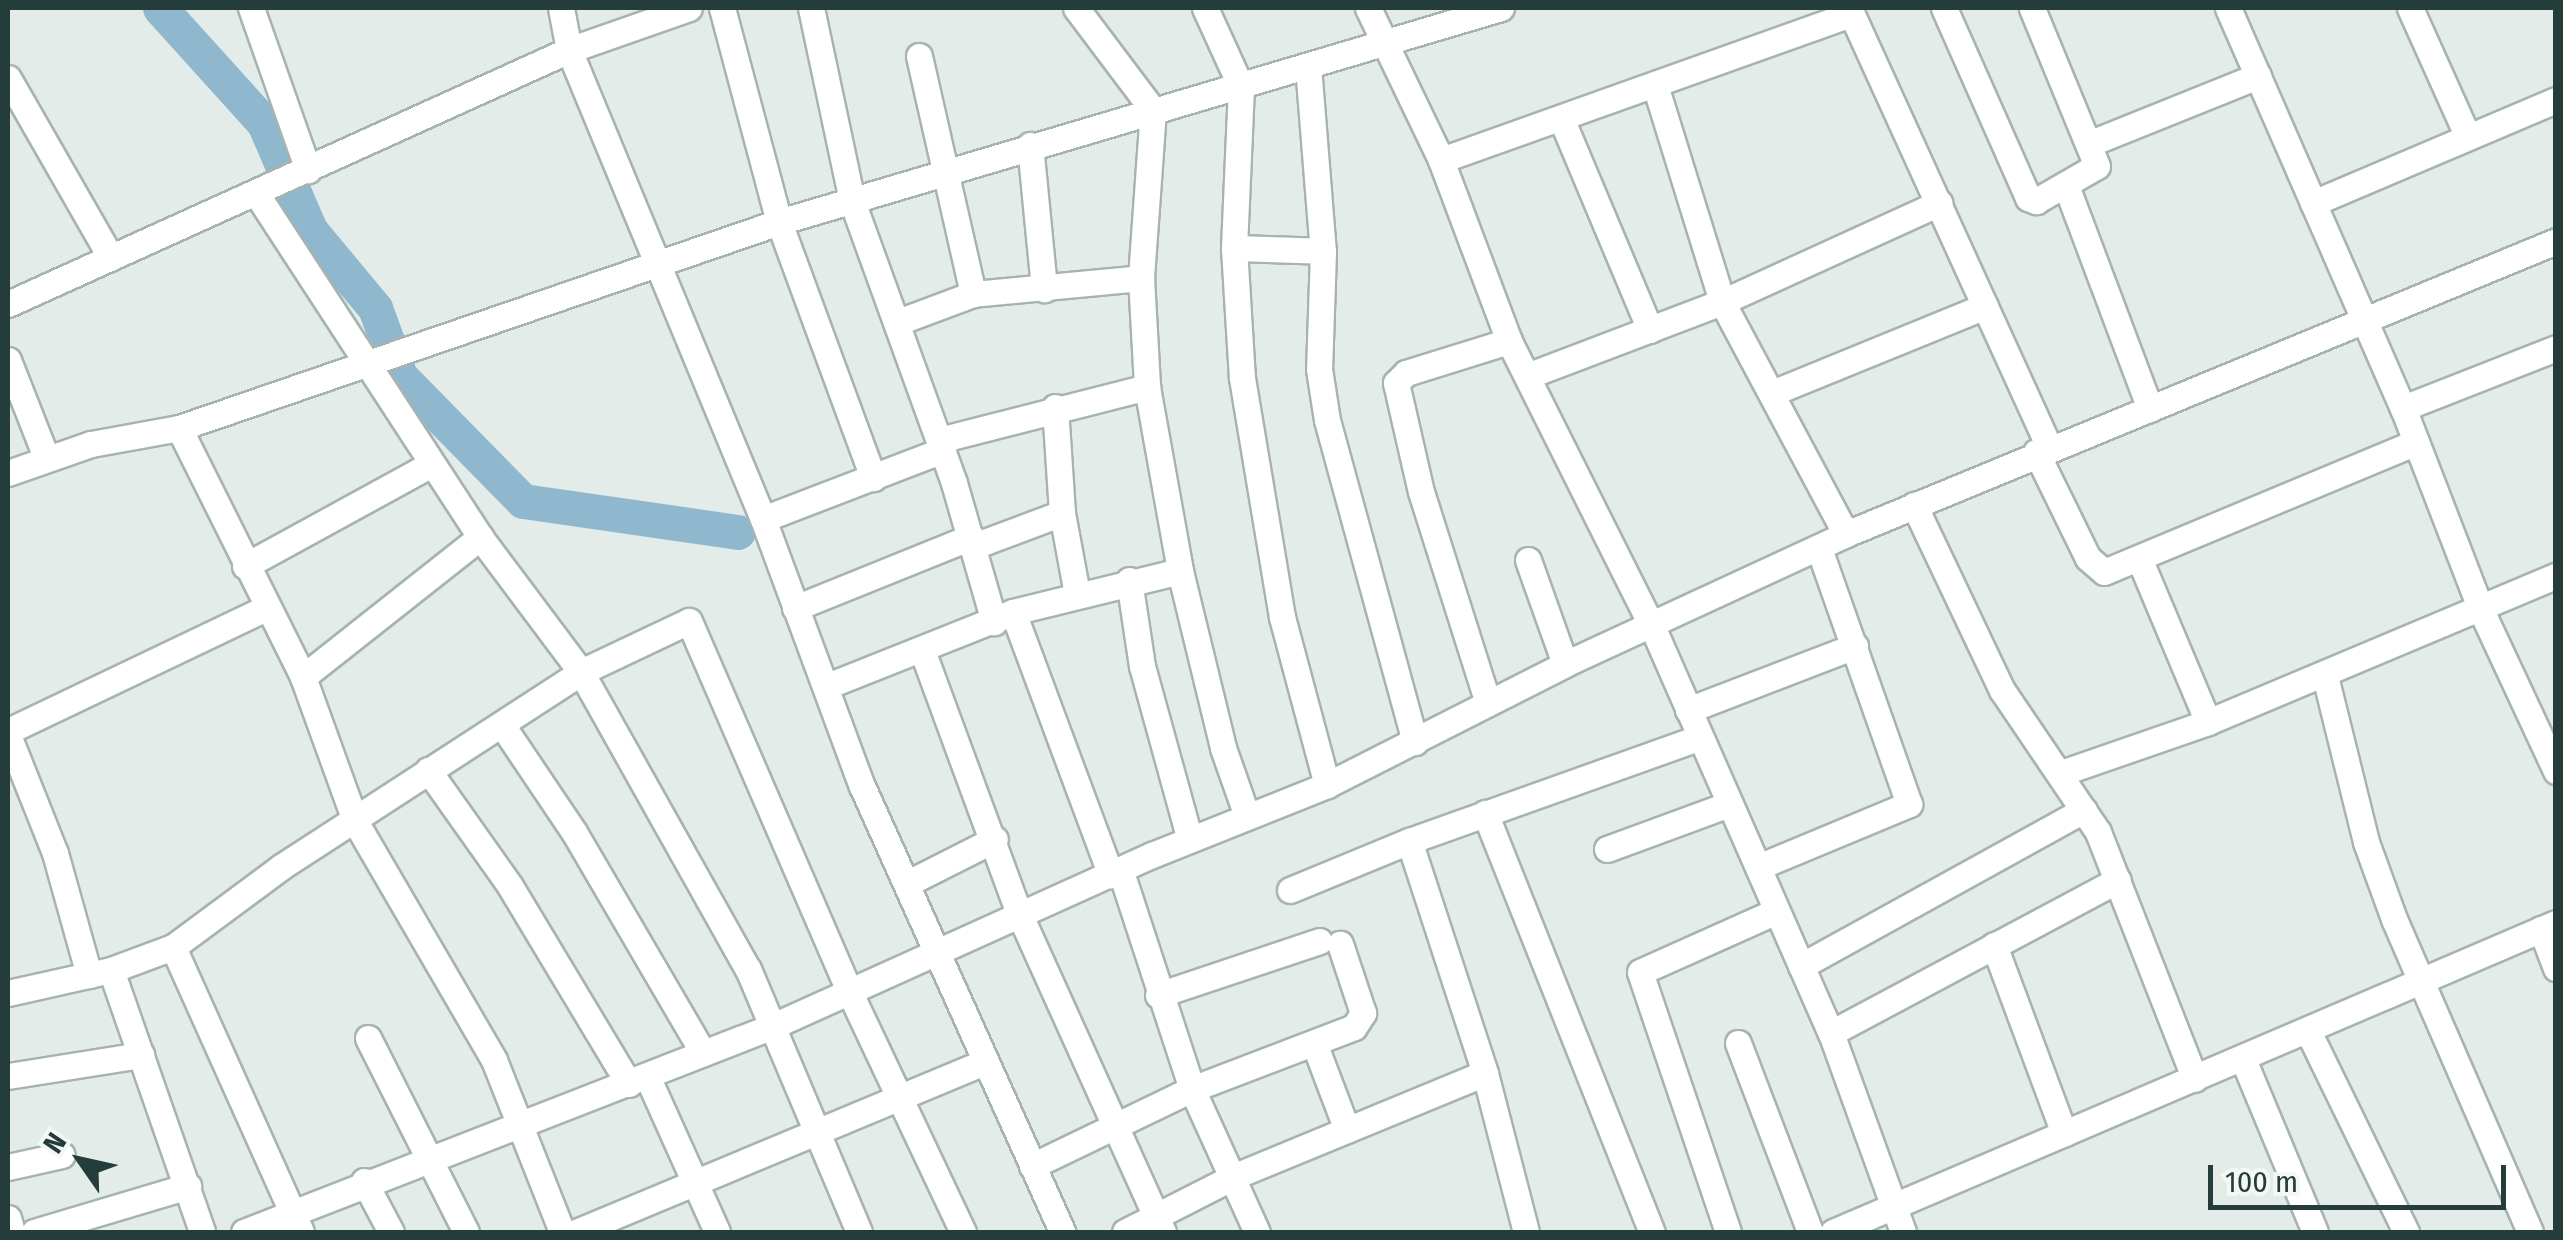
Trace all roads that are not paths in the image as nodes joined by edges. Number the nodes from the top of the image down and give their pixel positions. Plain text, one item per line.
1 (251, 8) edge
2 (561, 8) edge
3 (689, 8) edge
4 (722, 8) edge
5 (811, 8) edge
6 (1076, 8) edge
7 (1206, 8) edge
8 (1368, 8) edge
9 (1501, 8) edge
10 (1944, 8) edge
11 (2032, 8) edge
12 (2228, 8) edge
13 (2410, 8) edge
14 (1850, 11) edge
15 (1388, 44) junction
16 (569, 50) junction
17 (919, 56) dead end
18 (1308, 66) junction
19 (2258, 76) junction
20 (8, 78) edge
21 (1656, 85) junction
22 (1241, 87) junction
23 (2556, 100) edge
24 (1154, 110) junction
25 (1561, 118) junction
26 (2468, 137) junction
27 (2091, 144) junction
28 (1030, 146) junction
29 (1441, 160) junction
30 (308, 170) junction
31 (948, 172) junction
32 (2067, 188) junction
33 (256, 194) junction
34 (852, 202) junction
35 (1939, 203) junction
36 (2313, 203) junction
37 (779, 222) junction
38 (2556, 241) edge
39 (1234, 248) junction
40 (1323, 251) junction
41 (111, 258) junction
42 (653, 264) junction
43 (1141, 278) junction
44 (1044, 289) junction
45 (12, 293) edge
46 (973, 294) junction
47 (1722, 302) junction
48 (1985, 306) junction
49 (898, 322) junction
50 (2366, 323) junction
51 (1650, 330) junction
52 (1509, 341) junction
53 (2556, 348) edge
54 (8, 360) edge
55 (365, 360) junction
56 (1527, 376) junction
57 (1147, 388) junction
58 (1772, 393) junction
59 (1056, 407) junction
60 (2403, 408) junction
61 (2150, 409) junction
62 (179, 428) junction
63 (2416, 442) junction
64 (941, 445) junction
65 (2042, 450) junction
66 (46, 457) junction
67 (431, 464) junction
68 (8, 473) edge
69 (873, 478) junction
70 (1914, 505) junction
71 (1062, 512) junction
72 (762, 518) junction
73 (1846, 534) junction
74 (480, 538) junction
75 (972, 542) junction
76 (1819, 548) junction
77 (2139, 558) junction
78 (1528, 560) dead end
79 (244, 566) junction
80 (1180, 571) junction
81 (2556, 576) edge
82 (1129, 580) junction
83 (1077, 594) junction
84 (266, 608) junction
85 (796, 608) junction
86 (2481, 610) junction
87 (1003, 617) junction
88 (1652, 626) junction
89 (1854, 646) junction
90 (922, 650) junction
91 (1566, 664) junction
92 (581, 672) junction
93 (2325, 676) junction
94 (302, 677) junction
95 (828, 686) junction
96 (1488, 703) junction
97 (1688, 710) junction
98 (2208, 722) junction
99 (502, 725) junction
100 (8, 733) edge
101 (1698, 738) junction
102 (1415, 742) junction
103 (428, 770) junction
104 (2556, 770) edge
105 (15, 773) edge
106 (2061, 773) junction
107 (1327, 785) junction
108 (1729, 804) junction
109 (2084, 810) junction
110 (1485, 813) junction
111 (1247, 816) junction
112 (355, 821) junction
113 (995, 839) junction
114 (1190, 840) junction
115 (1409, 841) junction
116 (1607, 849) dead end
117 (1758, 867) junction
118 (1116, 873) junction
119 (2118, 880) junction
120 (910, 882) junction
121 (1290, 890) dead end
122 (1774, 912) junction
123 (1019, 913) junction
124 (2548, 926) edge
125 (1994, 945) junction
126 (173, 947) junction
127 (936, 949) junction
128 (1801, 966) junction
129 (2556, 968) edge
130 (100, 972) junction
131 (2419, 980) junction
132 (849, 991) junction
133 (8, 992) edge
134 (1158, 994) junction
135 (772, 1026) junction
136 (2308, 1031) junction
137 (1831, 1033) junction
138 (368, 1038) dead end
139 (1314, 1043) junction
140 (1738, 1043) dead end
141 (702, 1053) junction
142 (141, 1054) junction
143 (2243, 1059) junction
144 (984, 1062) junction
145 (1485, 1073) junction
146 (8, 1076) edge
147 (2195, 1079) junction
148 (638, 1080) junction
149 (1192, 1089) junction
150 (901, 1099) junction
151 (1116, 1128) junction
152 (518, 1129) junction
153 (1347, 1130) junction
154 (820, 1131) junction
155 (2064, 1133) junction
156 (62, 1155) dead end
157 (428, 1161) junction
158 (1032, 1166) junction
159 (8, 1167) edge
160 (1235, 1176) junction
161 (364, 1181) junction
162 (698, 1182) junction
163 (188, 1186) junction
164 (1891, 1204) junction
165 (8, 1218) edge
166 (297, 1222) edge
167 (1160, 1226) edge
168 (12, 1232) edge
169 (34, 1232) edge
170 (202, 1232) edge
171 (244, 1232) edge
172 (390, 1232) edge
173 (466, 1232) edge
174 (562, 1232) edge
175 (576, 1232) edge
176 (718, 1232) edge
177 (859, 1232) edge
178 (963, 1232) edge
179 (1062, 1232) edge
180 (1125, 1232) edge
181 (1257, 1232) edge
182 (1526, 1232) edge
183 (1652, 1232) edge
184 (1728, 1232) edge
185 (1810, 1232) edge
186 (1833, 1232) edge
187 (1903, 1232) edge
188 (2316, 1232) edge
189 (2406, 1232) edge
190 (2530, 1232) edge

1 - 30 street
2 - 16 street
3 - 16 street
4 - 37 street
5 - 34 street
6 - 24 street
7 - 22 street
8 - 15 street
9 - 15 street
10 - 32 street
11 - 27 street
12 - 19 street
13 - 26 street
14 - 21 street
14 - 35 street
15 - 18 street
15 - 29 street
16 - 30 street
16 - 42 street
17 - 31 street
18 - 22 street
18 - 40 street
19 - 27 street
19 - 36 street
20 - 41 street
21 - 25 street
21 - 47 street
22 - 24 street
22 - 39 street
23 - 26 street
24 - 28 street
24 - 43 street
25 - 29 street
25 - 51 street
26 - 36 street
27 - 32 street
28 - 31 street
28 - 44 street
29 - 52 street
30 - 33 street
31 - 34 street
31 - 46 street
32 - 61 street
33 - 41 street
33 - 55 street
34 - 37 street
34 - 49 street
35 - 47 street
35 - 48 street
36 - 50 street
37 - 42 street
37 - 69 street
38 - 50 street
39 - 40 street
39 - 107 street
40 - 102 street
41 - 45 street
42 - 55 street
42 - 72 street
43 - 44 street
43 - 57 street
44 - 46 street
46 - 49 street
47 - 51 street
47 - 58 street
48 - 58 street
48 - 65 street
49 - 64 street
50 - 60 street
50 - 61 street
51 - 56 street
52 - 56 street
52 - 96 street
53 - 60 street
54 - 66 street
55 - 62 street
55 - 67 street
56 - 88 street
57 - 59 street
57 - 80 street
58 - 73 street
59 - 64 street
59 - 71 street
60 - 63 street
61 - 65 street
62 - 66 street
62 - 79 street
63 - 77 street
63 - 86 street
64 - 69 street
64 - 75 street
65 - 70 street
65 - 77 street
66 - 68 street
67 - 74 street
67 - 79 street
69 - 72 street
70 - 73 street
70 - 106 street
71 - 75 street
71 - 83 street
72 - 85 street
73 - 76 street
74 - 92 street
74 - 94 street
75 - 85 street
75 - 87 street
76 - 88 street
76 - 89 street
77 - 98 street
78 - 91 street
79 - 84 street
80 - 82 street
80 - 111 street
81 - 86 street
82 - 83 street
82 - 114 street
83 - 87 street
84 - 94 street
84 - 100 street
85 - 95 street
86 - 93 street
86 - 104 street
87 - 90 street
87 - 118 street
88 - 91 street
88 - 97 street
89 - 97 street
89 - 117 street
90 - 95 street
90 - 113 street
91 - 96 street
92 - 99 street
92 - 132 street
92 - 135 street
93 - 98 street
93 - 131 street
94 - 112 street
95 - 120 street
96 - 102 street
97 - 101 street
98 - 106 street
99 - 103 street
99 - 141 street
100 - 105 street
101 - 108 street
101 - 110 street
102 - 107 street
103 - 112 street
103 - 148 street
105 - 130 street
106 - 109 street
107 - 111 street
108 - 116 street
108 - 117 street
109 - 119 street
109 - 128 street
110 - 115 street
110 - 183 street
111 - 114 street
112 - 126 street
112 - 152 street
113 - 120 street
113 - 123 street
114 - 118 street
115 - 121 street
115 - 145 street
117 - 122 street
118 - 123 street
118 - 134 street
119 - 125 street
119 - 147 street
120 - 127 street
122 - 128 street
122 - 184 street
123 - 127 street
123 - 151 street
124 - 129 street
124 - 131 street
125 - 137 street
125 - 155 street
126 - 130 street
126 - 166 street
127 - 132 street
127 - 144 street
128 - 137 street
130 - 133 street
130 - 142 street
131 - 136 street
131 - 190 street
132 - 135 street
132 - 150 street
134 - 139 street
134 - 149 street
135 - 141 street
135 - 154 street
136 - 143 street
136 - 189 street
137 - 164 street
138 - 157 street
139 - 149 street
139 - 153 street
140 - 185 street
141 - 148 street
142 - 146 street
142 - 163 street
143 - 147 street
143 - 188 street
144 - 150 street
144 - 158 street
145 - 153 street
145 - 182 street
147 - 155 street
148 - 152 street
148 - 162 street
149 - 151 street
149 - 160 street
150 - 154 street
150 - 178 street
151 - 158 street
151 - 167 street
152 - 157 street
152 - 174 street
153 - 160 street
154 - 162 street
154 - 177 street
155 - 164 street
156 - 159 street
157 - 161 street
157 - 173 street
158 - 179 street
160 - 167 street
160 - 181 street
161 - 166 street
161 - 172 street
162 - 175 street
162 - 176 street
163 - 169 street
163 - 170 street
164 - 186 street
164 - 187 street
165 - 168 street
166 - 171 street
167 - 180 street

